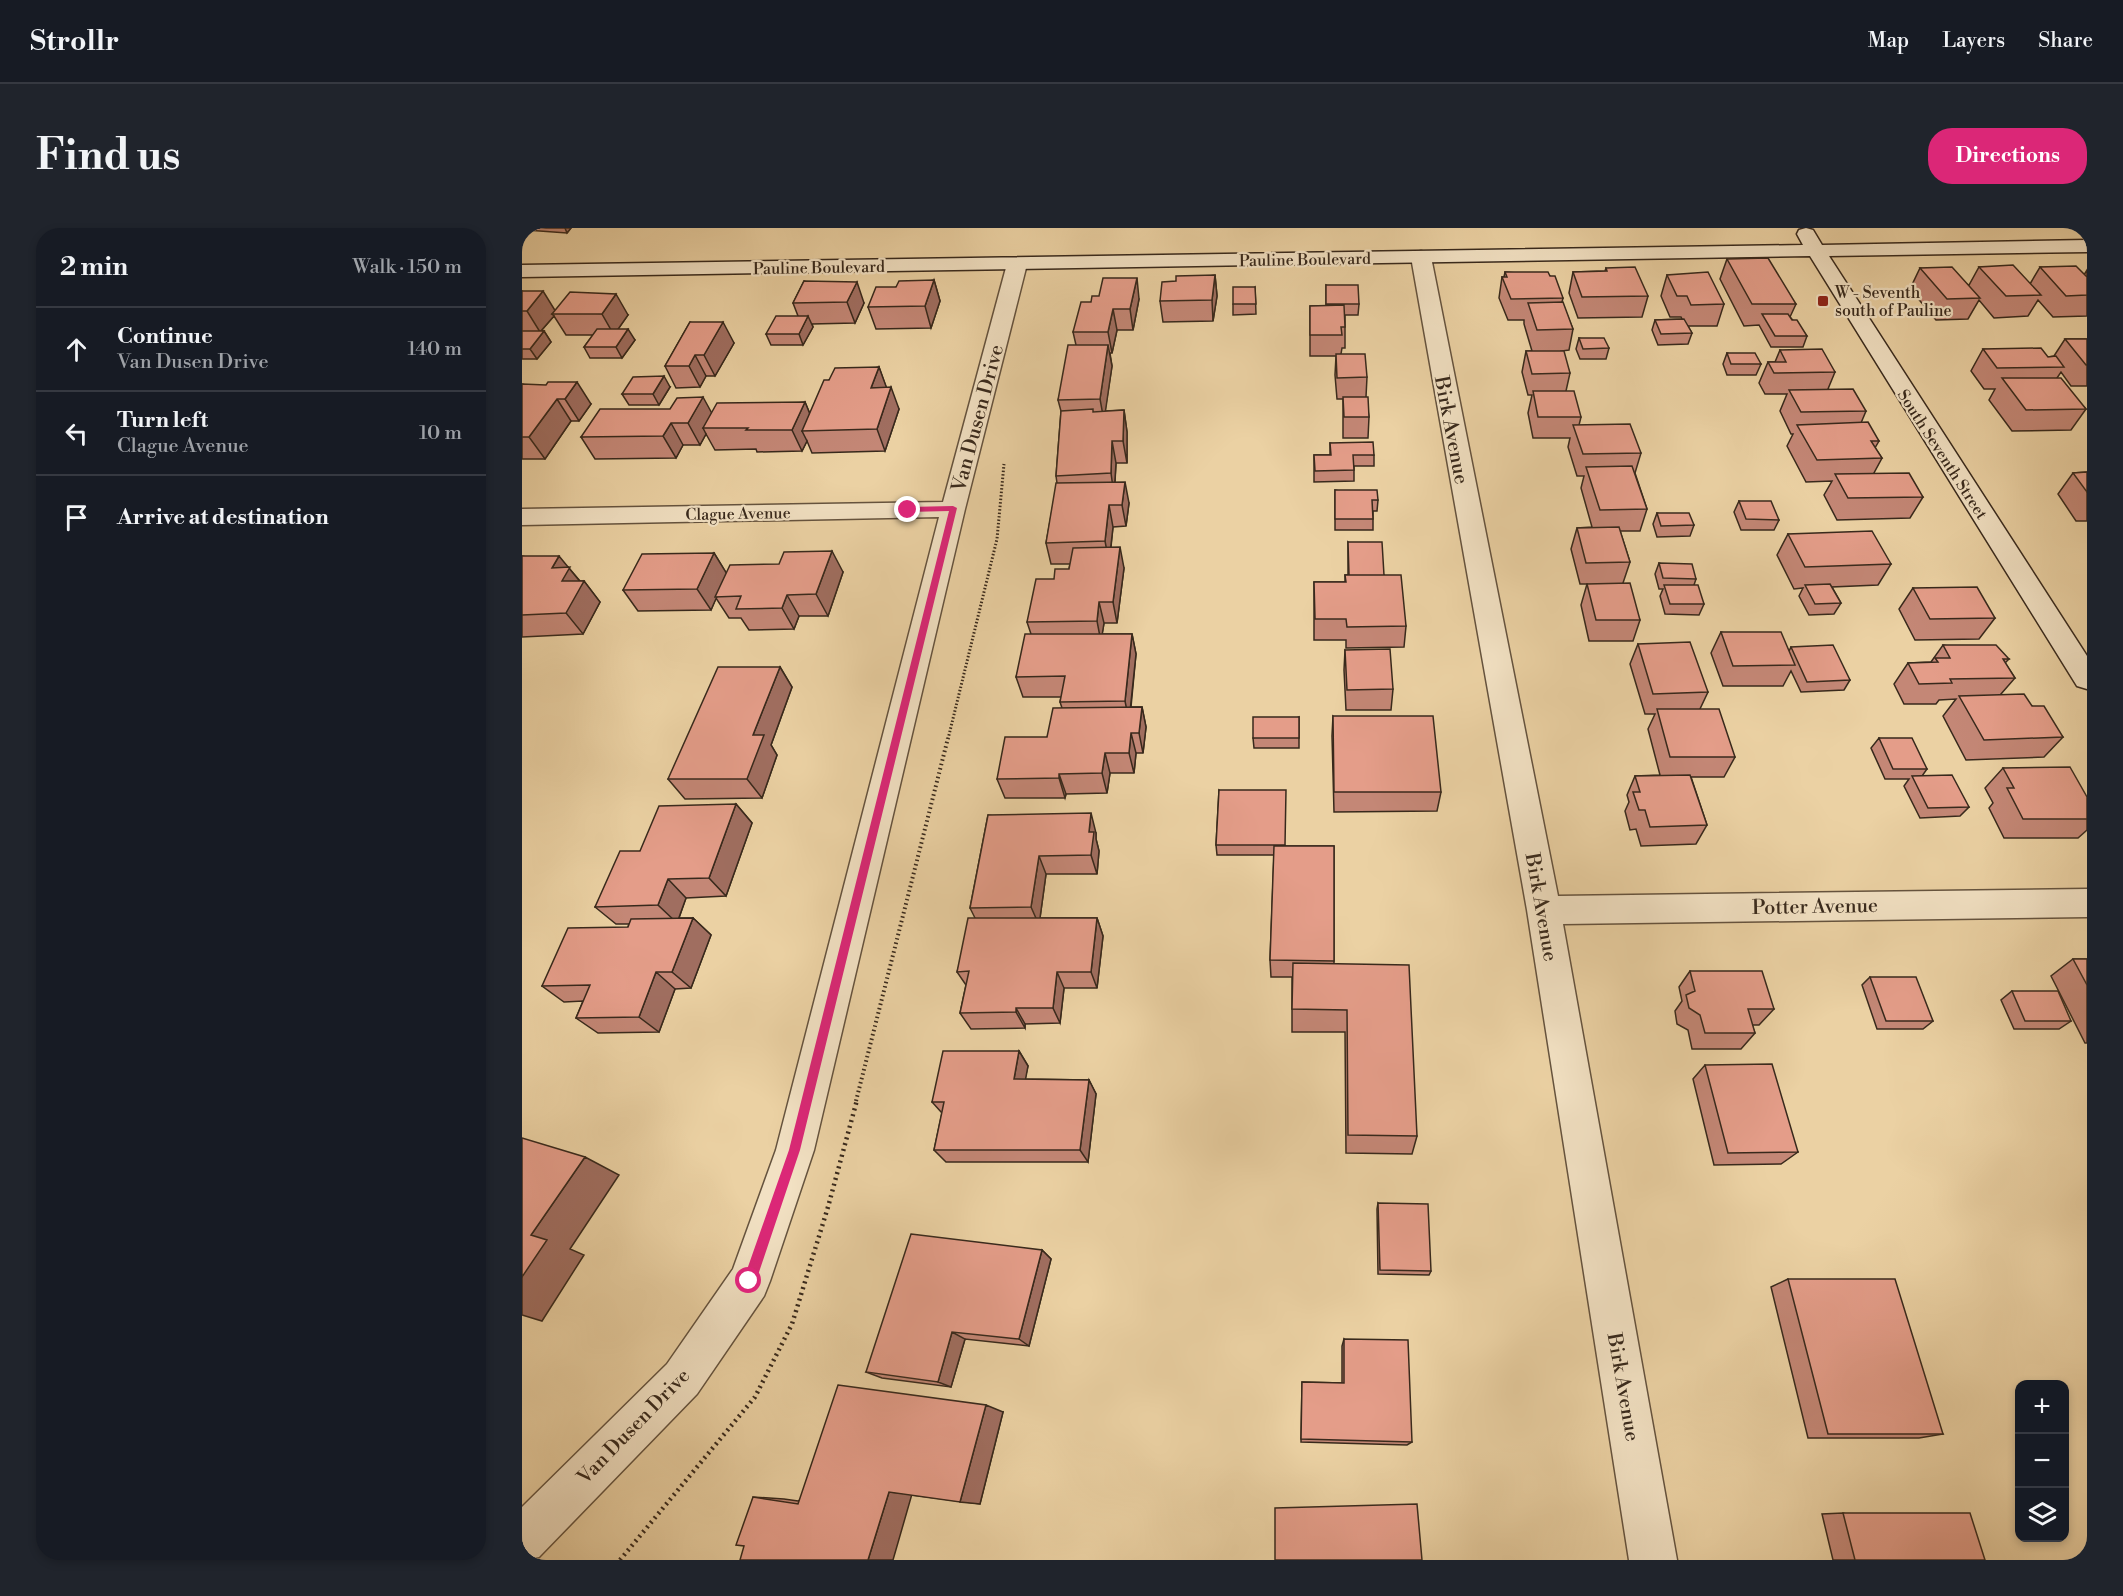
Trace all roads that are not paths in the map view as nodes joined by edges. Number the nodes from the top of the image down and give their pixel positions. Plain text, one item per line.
1 (1802, 228) edge
2 (2087, 246) edge
3 (1816, 250) junction
4 (1421, 257) junction
5 (1017, 264) junction
6 (522, 272) edge
7 (953, 508) junction
8 (522, 517) edge
9 (2087, 679) edge
10 (2087, 903) edge
11 (1544, 910) junction
12 (522, 1540) edge
13 (1653, 1560) edge

1 - 3 street, South Seventh Street
2 - 3 street, Pauline Boulevard
3 - 4 street, Pauline Boulevard
3 - 9 street, South Seventh Street
4 - 5 street, Pauline Boulevard
4 - 11 street, Birk Avenue
5 - 6 street, Pauline Boulevard
5 - 7 street, Van Dusen Drive
7 - 8 street, Clague Avenue
7 - 12 street, Van Dusen Drive
10 - 11 street, Potter Avenue
11 - 13 street, Birk Avenue

